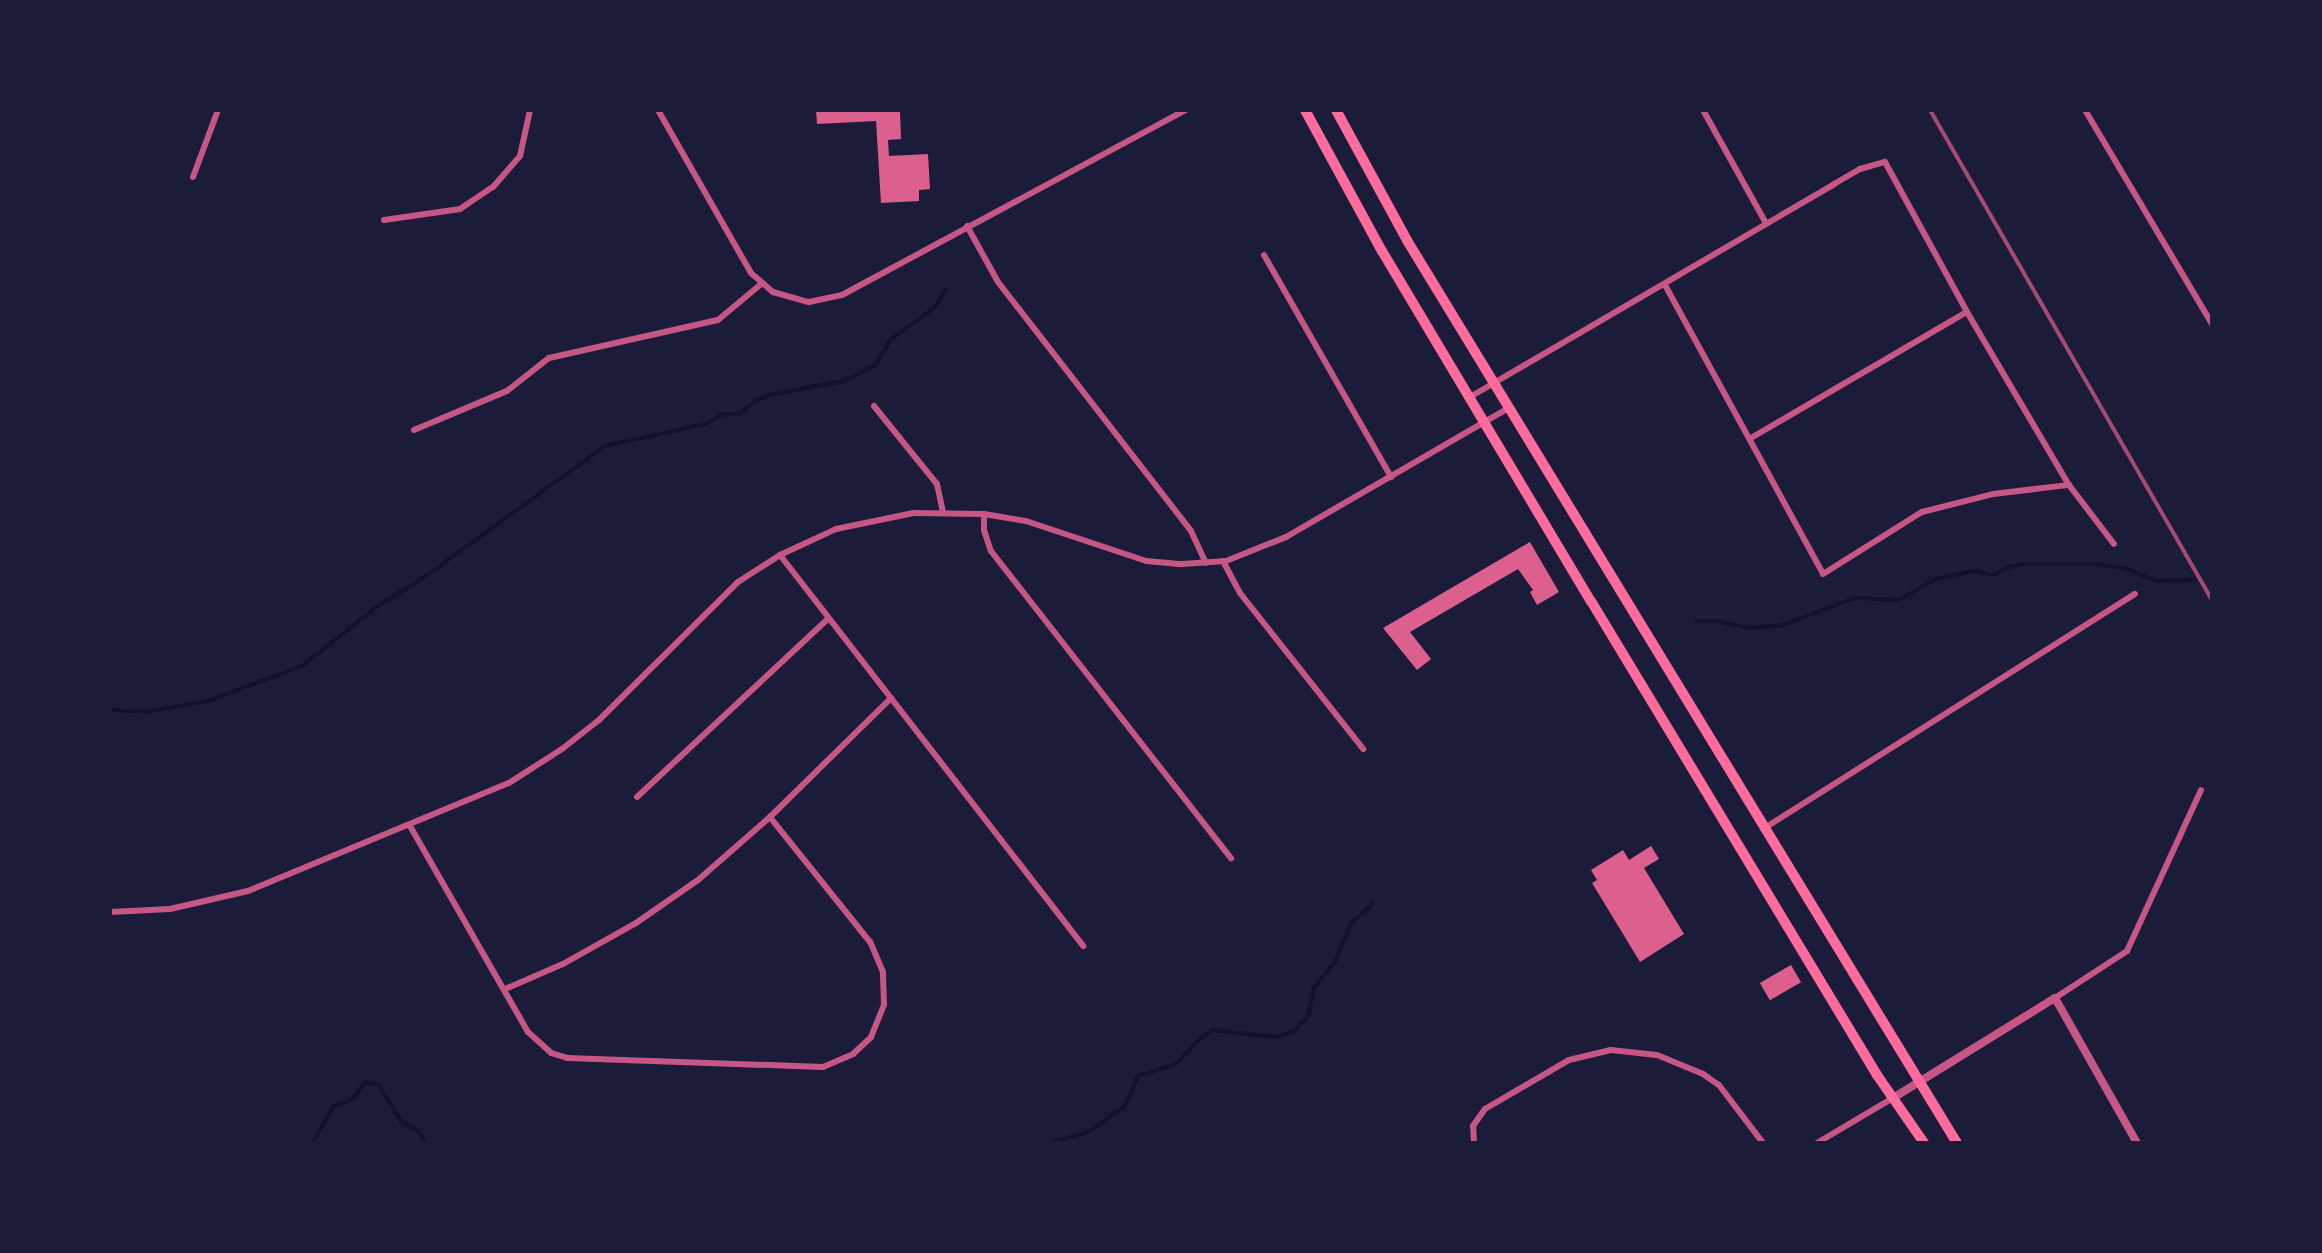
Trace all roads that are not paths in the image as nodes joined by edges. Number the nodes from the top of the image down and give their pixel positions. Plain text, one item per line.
1 (218, 110) edge
2 (530, 110) edge
3 (658, 110) edge
4 (1186, 110) edge
5 (1305, 110) edge
6 (1336, 110) edge
7 (1703, 110) edge
8 (2085, 110) edge
9 (193, 177) dead end
10 (384, 220) dead end
11 (1766, 223) junction
12 (967, 226) junction
13 (1264, 255) dead end
14 (760, 285) junction
15 (1665, 285) junction
16 (1967, 312) junction
17 (2212, 324) edge
18 (1495, 384) junction
19 (1469, 397) junction
20 (874, 406) dead end
21 (1510, 407) junction
22 (1483, 421) junction
23 (414, 430) dead end
24 (1751, 438) junction
25 (1391, 477) junction
26 (2069, 485) junction
27 (943, 512) junction
28 (984, 514) junction
29 (2114, 544) dead end
30 (780, 555) junction
31 (1223, 561) junction
32 (1206, 563) junction
33 (2135, 594) dead end
34 (829, 618) junction
35 (891, 698) junction
36 (1363, 749) dead end
37 (2201, 790) dead end
38 (637, 797) dead end
39 (770, 817) junction
40 (410, 826) junction
41 (1763, 829) junction
42 (1231, 858) dead end
43 (110, 912) edge
44 (1083, 946) dead end
45 (505, 989) junction
46 (2055, 998) junction
47 (1919, 1082) junction
48 (1893, 1098) junction
49 (1474, 1143) edge
50 (1763, 1143) edge
51 (1817, 1143) edge
52 (1924, 1143) edge
53 (1957, 1143) edge
54 (2137, 1143) edge

1 - 9 street
2 - 10 street
3 - 14 street
4 - 12 street
5 - 19 main road
6 - 18 main road
7 - 11 street
8 - 17 street
11 - 15 street
11 - 16 street
12 - 14 street
12 - 32 street
13 - 25 street
14 - 23 street
15 - 18 street
15 - 24 street
16 - 24 street
16 - 26 street
18 - 19 street
18 - 21 main road
19 - 22 main road
20 - 27 street
21 - 22 street
21 - 41 main road
22 - 25 street
22 - 48 main road
24 - 26 street
25 - 31 street
26 - 29 street
27 - 28 street
27 - 30 street
28 - 32 street
28 - 42 street
30 - 34 street
30 - 40 street
31 - 32 street
31 - 36 street
33 - 41 street
34 - 35 street
34 - 38 street
35 - 39 street
35 - 44 street
37 - 46 street
39 - 45 street
39 - 45 street
40 - 43 street
40 - 45 street
41 - 47 main road
46 - 47 street
46 - 54 street
47 - 48 street
47 - 53 main road
48 - 51 street
48 - 52 main road
49 - 50 street

